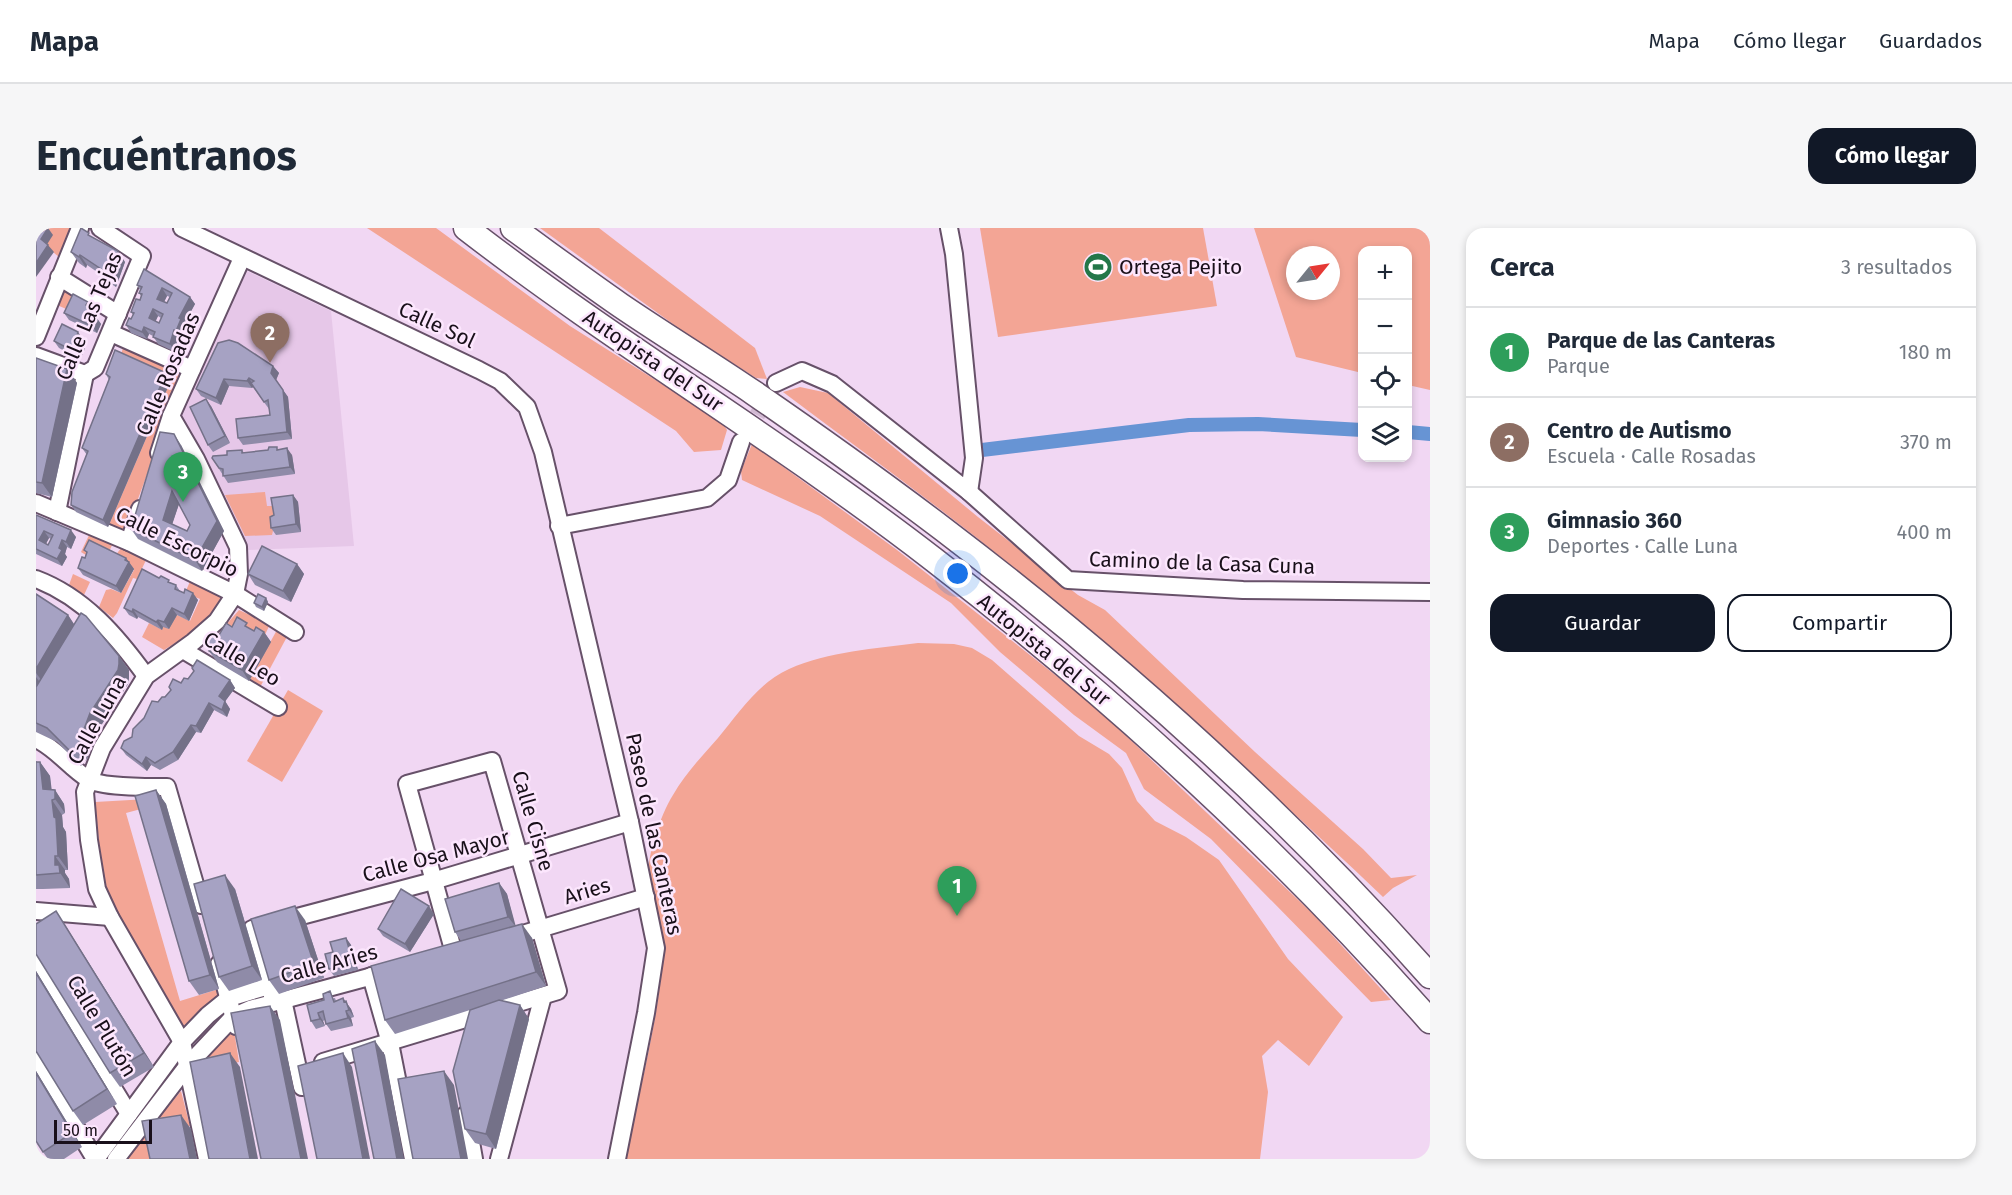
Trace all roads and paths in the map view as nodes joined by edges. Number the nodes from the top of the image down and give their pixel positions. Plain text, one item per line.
1 (80, 228) edge
2 (100, 228) edge
3 (182, 228) edge
4 (466, 228) edge
5 (513, 228) edge
6 (949, 228) edge
7 (242, 258) junction
8 (59, 278) junction
9 (118, 314) junction
10 (111, 333) junction
11 (36, 337) edge
12 (36, 356) edge
13 (192, 369) junction
14 (85, 374) junction
15 (776, 382) tunnel mouth
16 (171, 417) junction
17 (741, 442) tunnel mouth
18 (154, 469) edge
19 (146, 490) edge
20 (969, 492) junction
21 (36, 503) edge
22 (57, 512) junction
23 (559, 526) junction
24 (129, 542) junction
25 (567, 555) joint
26 (40, 581) edge
27 (1430, 592) edge
28 (235, 594) junction
29 (36, 598) edge
30 (93, 613) junction
31 (295, 632) dead end
32 (81, 633) edge
33 (183, 650) junction
34 (146, 676) junction
35 (278, 707) dead end
36 (36, 739) edge
37 (89, 780) junction
38 (630, 822) junction
39 (520, 857) junction
40 (434, 881) junction
41 (646, 897) junction
42 (36, 911) edge
43 (110, 917) junction
44 (207, 923) edge
45 (541, 929) junction
46 (486, 944) edge
47 (213, 945) edge
48 (434, 959) edge
49 (36, 962) edge
50 (413, 965) edge
51 (371, 976) junction
52 (1430, 976) edge
53 (550, 994) junction
54 (275, 996) junction
55 (229, 998) junction
56 (234, 1016) junction
57 (475, 1017) junction
58 (1430, 1021) edge
59 (238, 1038) edge
60 (470, 1039) edge
61 (182, 1042) junction
62 (390, 1043) junction
63 (36, 1061) edge
64 (188, 1065) junction
65 (299, 1069) junction
66 (462, 1095) edge
67 (306, 1103) edge
68 (129, 1114) junction
69 (200, 1125) junction
70 (181, 1129) edge
71 (96, 1159) edge
72 (116, 1159) edge
73 (207, 1159) edge
74 (413, 1159) edge
75 (474, 1159) edge
76 (499, 1159) edge
77 (617, 1159) edge

1 - 8 street
2 - 9 street, Calle Las Tejas
3 - 7 street, Calle Sol
4 - 58 highway, Autopista del Sur
5 - 52 highway, Autopista del Sur
6 - 20 street
7 - 13 street, Calle Rosadas
7 - 23 street, Calle Sol
8 - 9 street
8 - 11 street
9 - 10 street, Calle Las Tejas
10 - 13 street
10 - 14 street, Calle Las Tejas
12 - 14 street
13 - 16 street, Calle Rosadas
14 - 22 street, Calle Las Tejas
15 - 20 street, Camino de la Casa Cuna
16 - 18 street, Calle Rosadas
16 - 28 street, Calle Luna
17 - 23 street
19 - 24 street
20 - 27 street, Camino de la Casa Cuna
21 - 22 street, Calle Escorpio
22 - 24 street, Calle Escorpio
23 - 25 street, Calle Sol
24 - 28 street, Calle Escorpio
25 - 38 street, Paseo de las Canteras
26 - 29 street
26 - 30 street
28 - 31 street, Calle Escorpio
28 - 33 street, Calle Luna
30 - 32 street
30 - 34 street
33 - 34 street, Calle Luna
33 - 35 street, Calle Leo
34 - 37 street, Calle Luna
36 - 37 street
37 - 43 street, Calle Luna
37 - 44 street
38 - 39 street, Calle Osa Mayor
38 - 41 street, Paseo de las Canteras
39 - 40 street, Calle Osa Mayor
39 - 40 street, Calle Cisne
39 - 45 street, Calle Cisne
40 - 48 street
40 - 54 street, Calle Osa Mayor
41 - 45 street, Aries
41 - 77 street, Paseo de las Canteras
42 - 43 street
43 - 61 street, Calle Luna
45 - 46 street
45 - 53 street, Calle Cisne
47 - 55 street
49 - 68 street, Calle Plutón
50 - 51 street, Calle Aries
51 - 54 street, Calle Aries
51 - 62 street
53 - 57 street
53 - 76 street
54 - 55 street, Calle Aries
54 - 56 street, Calle Aries
54 - 65 street
55 - 56 street
55 - 61 street, Calle Aries
56 - 59 street
56 - 64 street
57 - 60 street
57 - 62 street
61 - 64 street, Calle Luna
61 - 68 street, Calle Aries
62 - 65 street
62 - 74 street
63 - 71 street
64 - 69 street
64 - 72 street
65 - 67 street
66 - 75 street
68 - 71 street, Calle Aries
69 - 70 street
69 - 73 street

